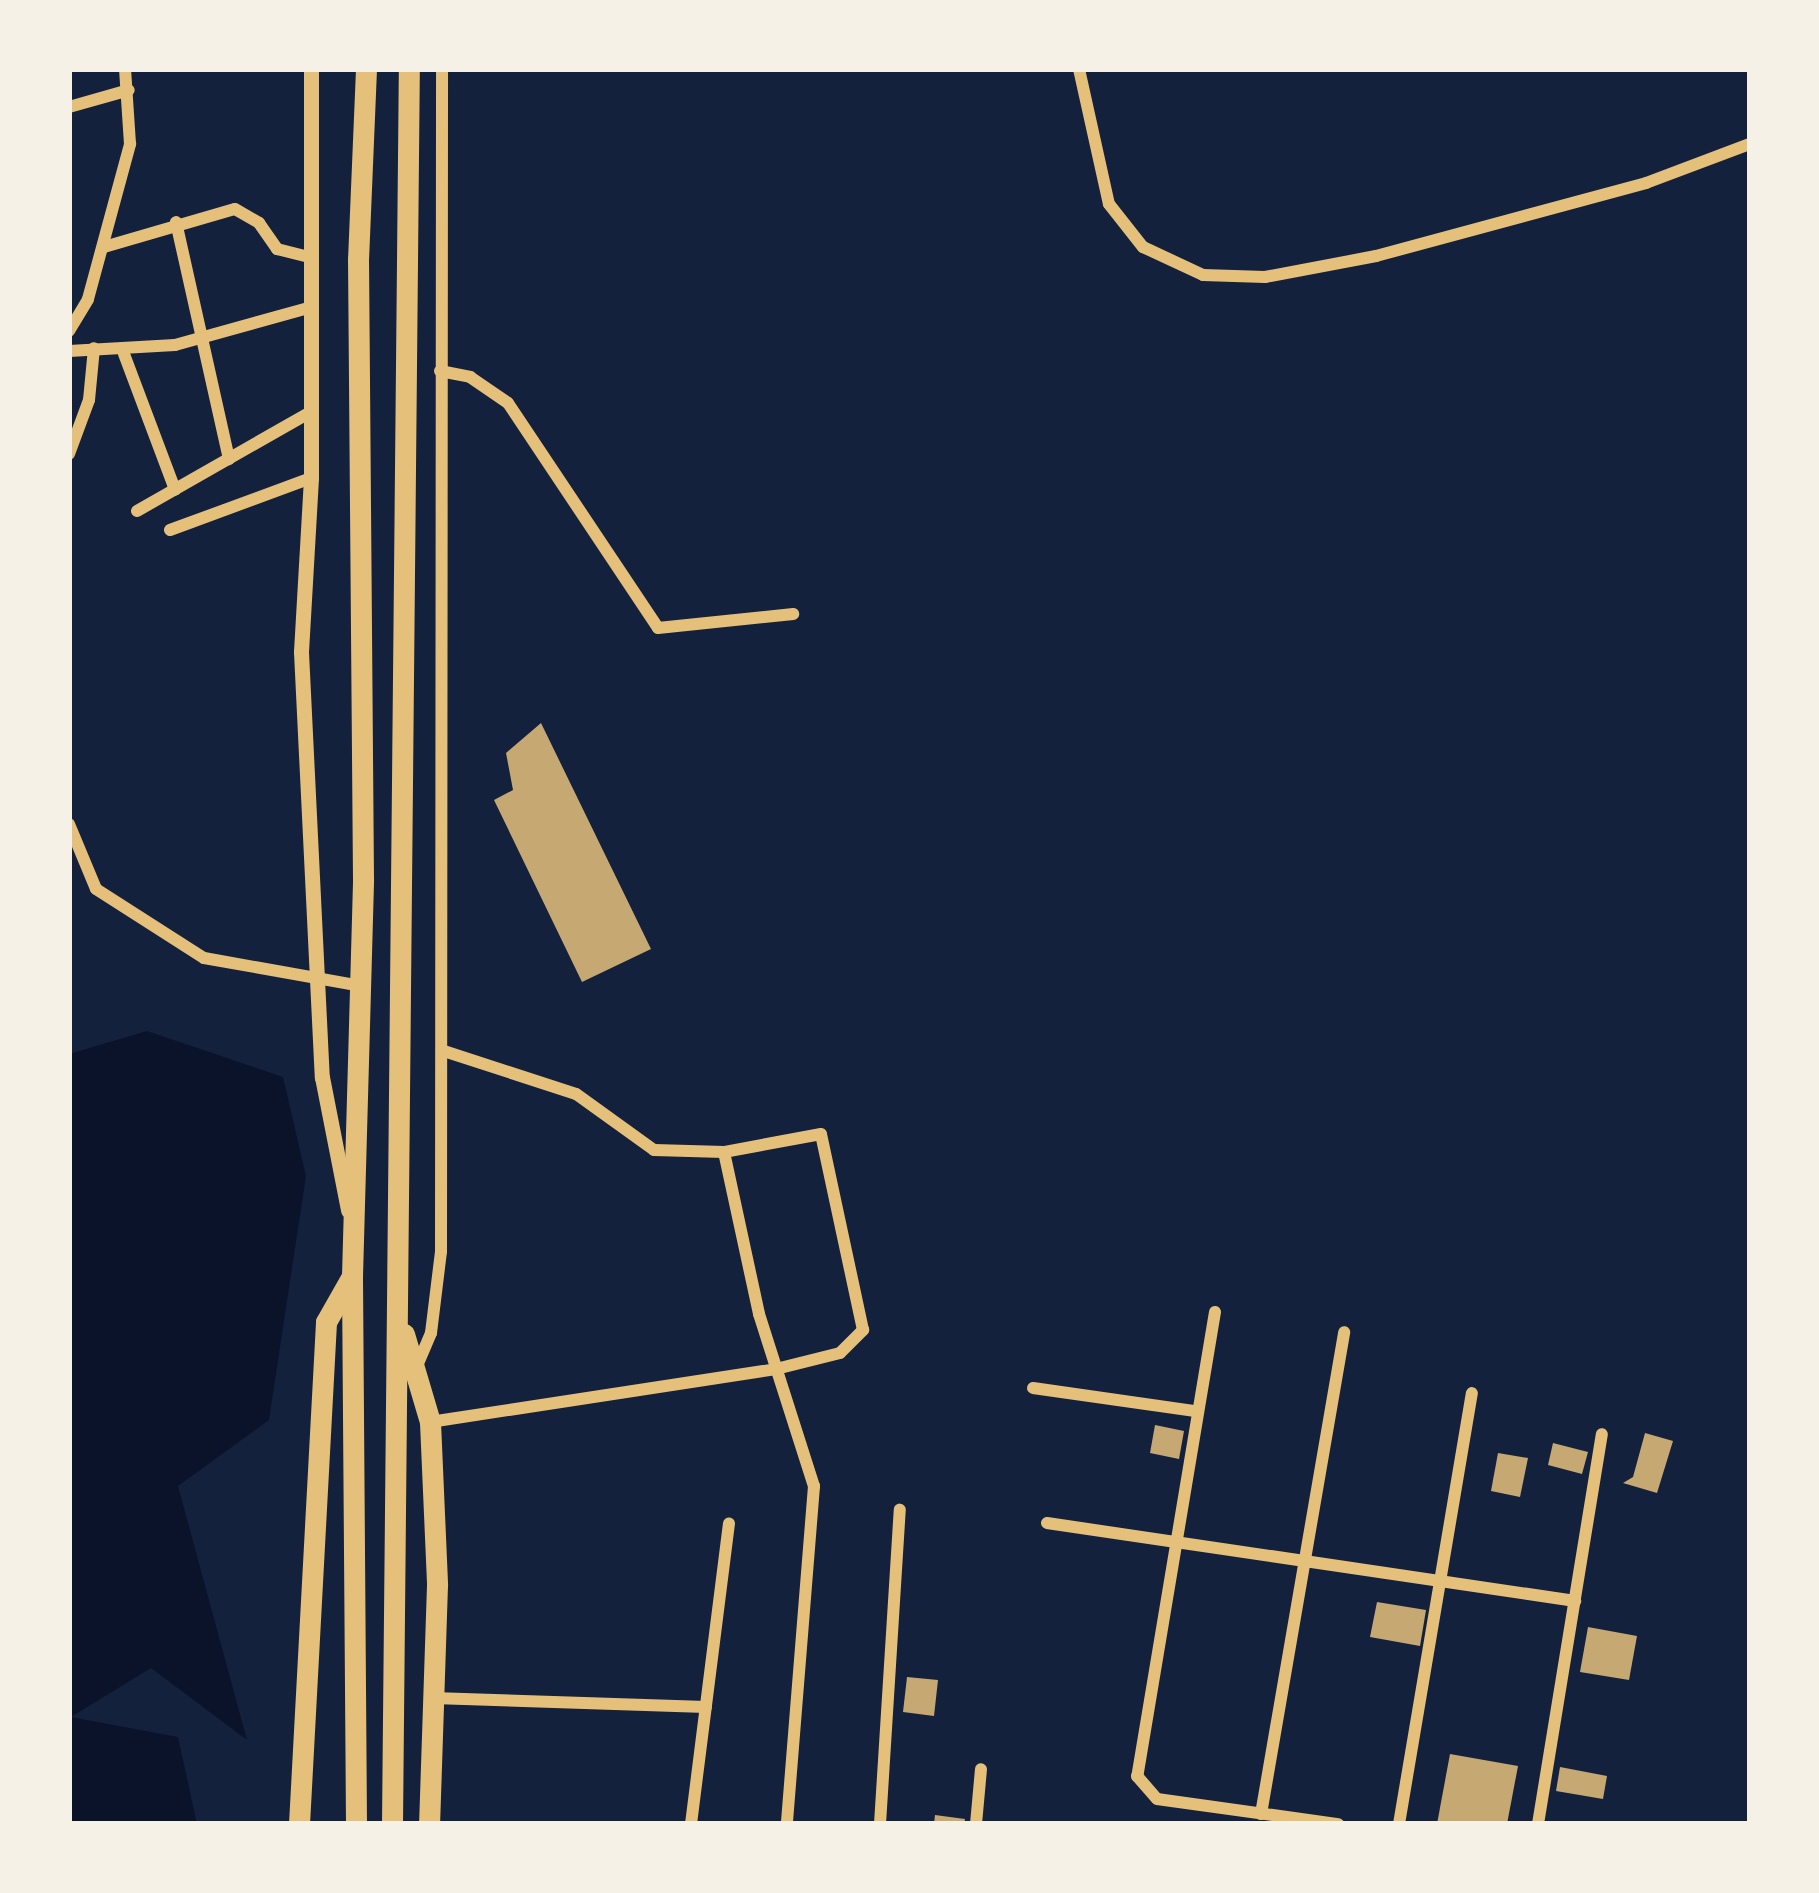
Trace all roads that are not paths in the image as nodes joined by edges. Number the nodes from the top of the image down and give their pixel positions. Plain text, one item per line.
1 (125, 69) edge
2 (311, 69) edge
3 (366, 69) edge
4 (409, 69) edge
5 (442, 69) edge
6 (1079, 69) edge
7 (129, 90) junction
8 (69, 107) edge
9 (1750, 144) edge
10 (176, 222) junction
11 (104, 247) junction
12 (312, 258) junction
13 (313, 307) junction
14 (69, 331) edge
15 (205, 338) junction
16 (94, 348) junction
17 (69, 351) edge
18 (124, 354) junction
19 (440, 371) junction
20 (312, 411) junction
21 (69, 454) edge
22 (229, 459) junction
23 (311, 478) junction
24 (175, 490) junction
25 (136, 511) dead end
26 (170, 530) dead end
27 (793, 614) dead end
28 (69, 824) edge
29 (74, 865) edge
30 (317, 979) junction
31 (361, 986) junction
32 (444, 1051) junction
33 (724, 1152) junction
34 (352, 1230) junction
35 (352, 1276) junction
36 (397, 1310) junction
37 (1215, 1312) dead end
38 (1344, 1332) dead end
39 (776, 1369) junction
40 (415, 1372) junction
41 (1033, 1388) dead end
42 (1472, 1393) dead end
43 (1195, 1412) junction
44 (430, 1422) junction
45 (1602, 1434) dead end
46 (900, 1510) dead end
47 (730, 1522) dead end
48 (1047, 1523) dead end
49 (1174, 1545) junction
50 (1302, 1564) junction
51 (1436, 1580) junction
52 (1575, 1601) junction
53 (433, 1698) junction
54 (706, 1707) junction
55 (981, 1769) dead end
56 (1261, 1814) junction
57 (299, 1824) edge
58 (356, 1824) edge
59 (392, 1824) edge
60 (429, 1824) edge
61 (691, 1824) edge
62 (787, 1824) edge
63 (880, 1824) edge
64 (976, 1824) edge
65 (1338, 1824) edge
66 (1399, 1824) edge
67 (1538, 1824) edge

1 - 7 street
2 - 12 street
3 - 31 highway
4 - 36 highway
5 - 19 street
6 - 9 street
7 - 8 street
7 - 11 street
10 - 11 street
10 - 12 street
10 - 15 street
11 - 14 street
12 - 13 street
13 - 15 street
13 - 20 street
15 - 18 street
15 - 22 street
16 - 17 street
16 - 18 street
16 - 21 street
18 - 24 street
19 - 27 street
19 - 32 street
20 - 22 street
20 - 23 street
22 - 24 street
23 - 26 street
23 - 30 street
24 - 25 street
28 - 29 street
29 - 30 street
30 - 31 street
30 - 34 street
31 - 34 highway
32 - 33 street
32 - 40 street
33 - 39 street
33 - 39 street
34 - 35 highway
35 - 57 highway
35 - 58 highway
36 - 40 highway
36 - 59 highway
37 - 43 street
38 - 50 street
39 - 44 street
39 - 62 street
40 - 44 highway
41 - 43 street
42 - 51 street
43 - 49 street
44 - 53 highway
45 - 52 street
46 - 63 street
47 - 54 street
48 - 49 street
49 - 50 street
49 - 56 street
50 - 51 street
50 - 56 street
51 - 52 street
51 - 66 street
52 - 67 street
53 - 54 street
53 - 60 highway
54 - 61 street
55 - 64 street
56 - 65 street

